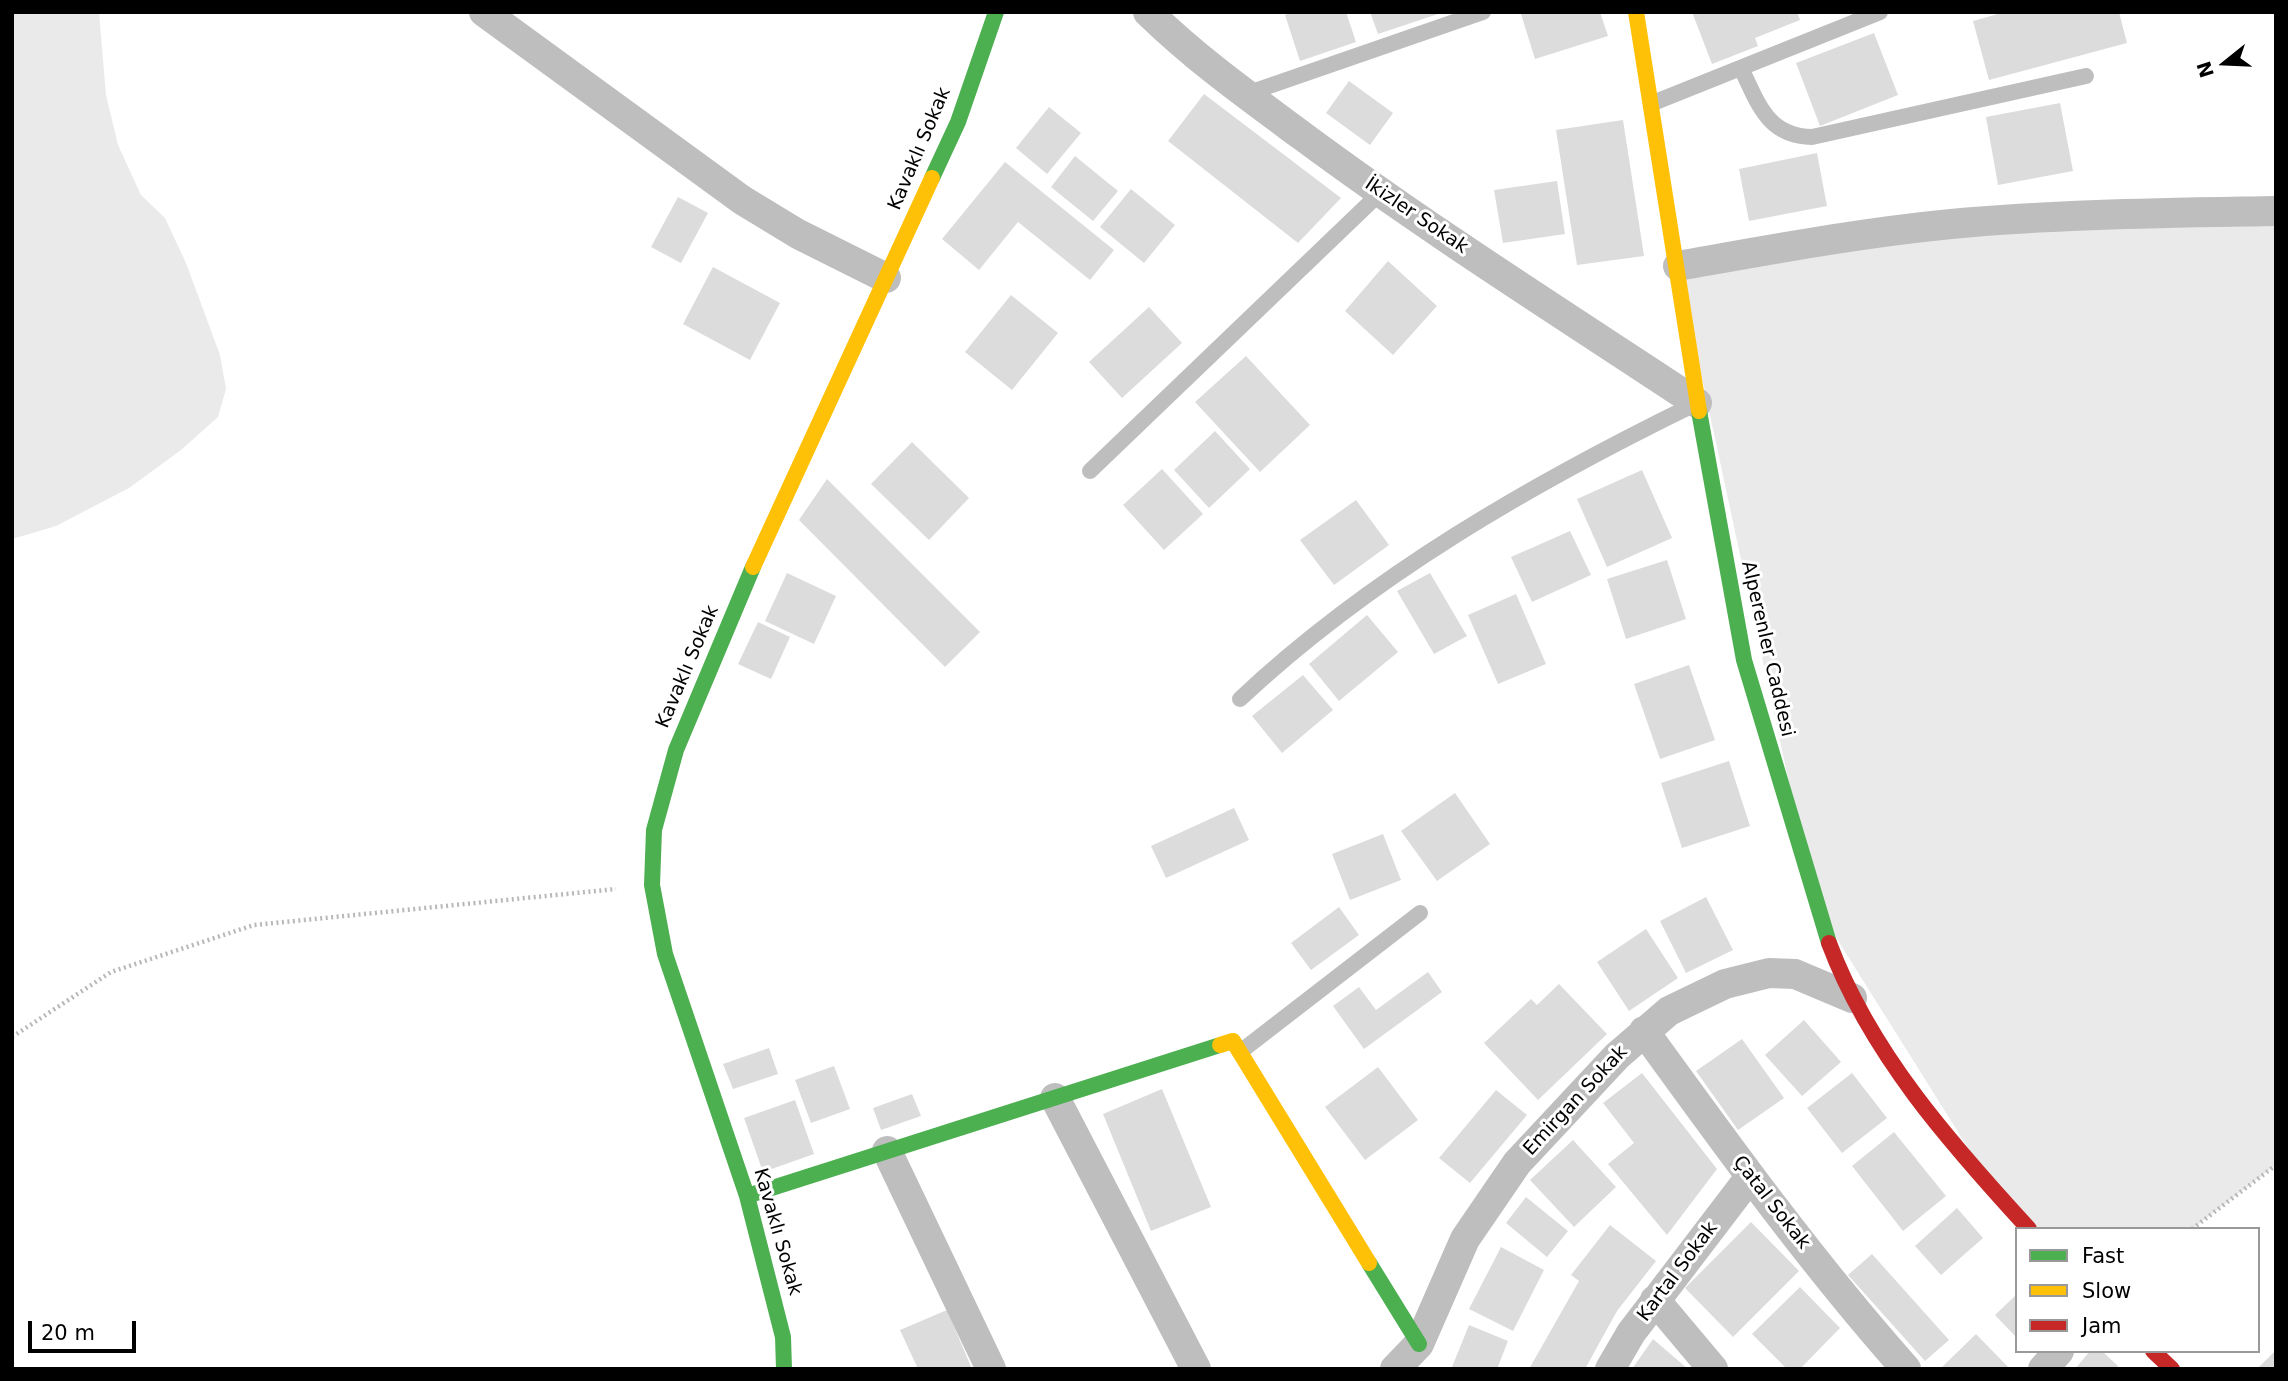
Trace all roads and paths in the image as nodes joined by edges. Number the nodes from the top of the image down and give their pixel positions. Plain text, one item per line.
1 (484, 12) edge
2 (996, 12) edge
3 (1148, 12) edge
4 (1483, 12) edge
5 (1636, 12) edge
6 (1880, 12) edge
7 (1741, 68) junction
8 (2086, 76) dead end
9 (1246, 94) junction
10 (1653, 103) junction
11 (1380, 193) junction
12 (2276, 211) edge
13 (1678, 266) junction
14 (886, 278) junction
15 (1697, 403) junction
16 (1090, 471) dead end
17 (1240, 699) dead end
18 (652, 885) junction
19 (1420, 913) dead end
20 (1852, 998) junction
21 (1644, 1031) junction
22 (12, 1037) edge
23 (1240, 1052) junction
24 (1055, 1098) junction
25 (887, 1151) junction
26 (2276, 1166) edge
27 (1750, 1177) junction
28 (747, 1196) junction
29 (2027, 1227) edge
30 (2195, 1227) edge
31 (1655, 1300) junction
32 (783, 1337) junction
33 (1419, 1344) junction
34 (2057, 1353) edge
35 (2156, 1353) edge
36 (784, 1369) edge
37 (797, 1369) edge
38 (991, 1369) edge
39 (1196, 1369) edge
40 (1395, 1369) edge
41 (1610, 1369) edge
42 (1713, 1369) edge
43 (1906, 1369) edge
44 (2043, 1369) edge
45 (2172, 1369) edge

1 - 14 street
2 - 14 street, Kavaklı Sokak
3 - 9 street, İkizler Sokak
4 - 9 lane
5 - 10 street, Alperenler Caddesi
6 - 7 lane
7 - 8 lane
7 - 10 lane
9 - 11 street, İkizler Sokak
10 - 13 street, Alperenler Caddesi
11 - 15 street, İkizler Sokak
11 - 16 lane
12 - 13 street
13 - 15 street, Alperenler Caddesi
14 - 18 street, Kavaklı Sokak
15 - 17 lane
15 - 20 street, Alperenler Caddesi
18 - 22 path
18 - 28 street, Kavaklı Sokak
19 - 23 lane
20 - 21 street, Emirgan Sokak
20 - 29 street, Alperenler Caddesi
21 - 27 street, Çatal Sokak
21 - 33 street, Emirgan Sokak
23 - 24 street
23 - 33 street
24 - 25 street
24 - 39 street
25 - 28 street
25 - 38 street
26 - 30 path
27 - 31 street, Kartal Sokak
27 - 43 street, Çatal Sokak
28 - 32 street, Kavaklı Sokak
31 - 41 street, Kartal Sokak
31 - 42 street
32 - 36 street, Kavaklı Sokak
32 - 37 street
33 - 40 street, Emirgan Sokak
34 - 44 street
35 - 45 street

